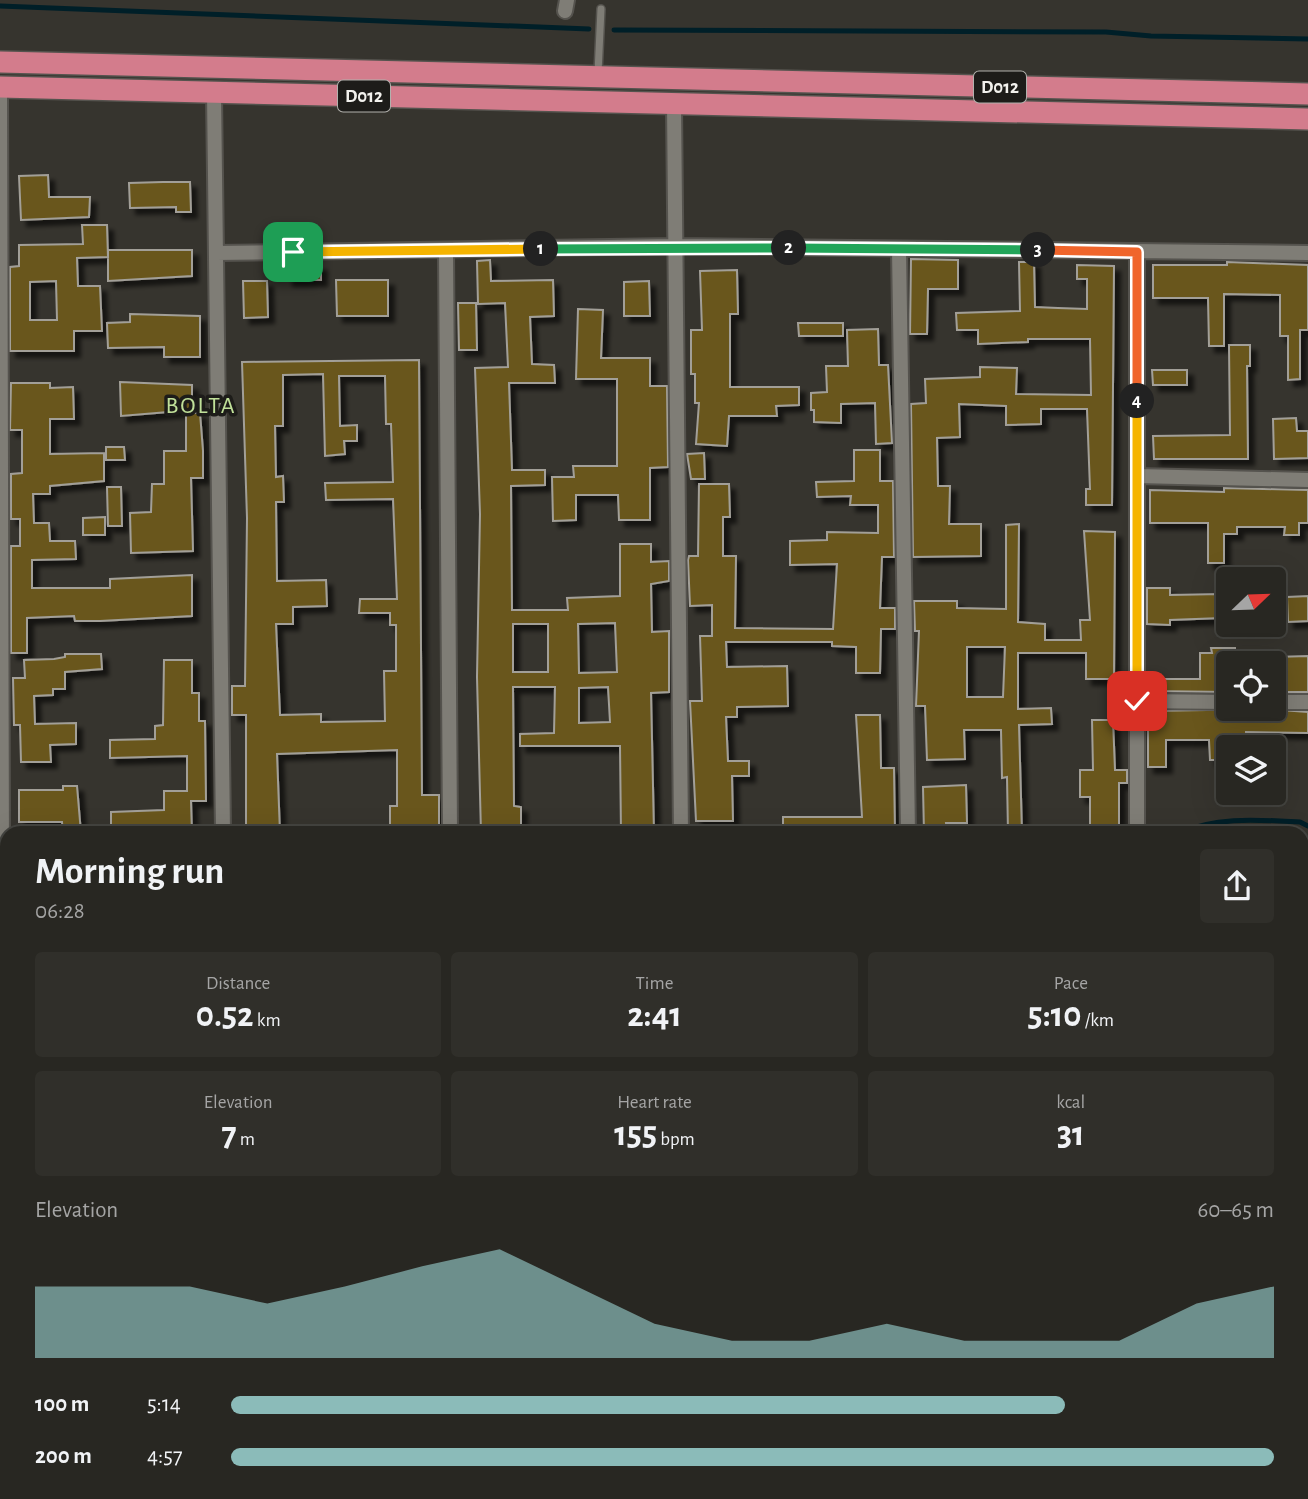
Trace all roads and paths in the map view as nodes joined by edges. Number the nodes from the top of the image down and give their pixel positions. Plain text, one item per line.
1 (601, 9) dead end
2 (0, 62) edge
3 (598, 77) junction
4 (0, 87) edge
5 (214, 93) junction
6 (1308, 94) edge
7 (674, 104) junction
8 (1308, 119) edge
9 (675, 246) junction
10 (899, 249) junction
11 (446, 250) junction
12 (1137, 252) junction
13 (216, 253) junction
14 (1308, 253) edge
15 (1137, 476) junction
16 (1308, 480) edge
17 (1137, 701) junction
18 (1216, 702) edge
19 (1286, 702) edge
20 (1308, 702) edge
21 (4, 826) edge
22 (223, 826) edge
23 (450, 826) edge
24 (681, 826) edge
25 (908, 826) edge
26 (1137, 826) edge

1 - 3 lane
2 - 3 highway, D012
3 - 6 highway, D012
4 - 5 highway, D012
4 - 21 street
5 - 7 highway, D012
5 - 13 street
7 - 8 highway, D012
7 - 9 street
9 - 10 street
9 - 11 street
9 - 24 street
10 - 12 street
10 - 25 street
11 - 13 street
11 - 23 street
12 - 14 street
12 - 15 street
13 - 22 street
15 - 16 street
15 - 17 street
17 - 18 street
17 - 26 street
19 - 20 street

